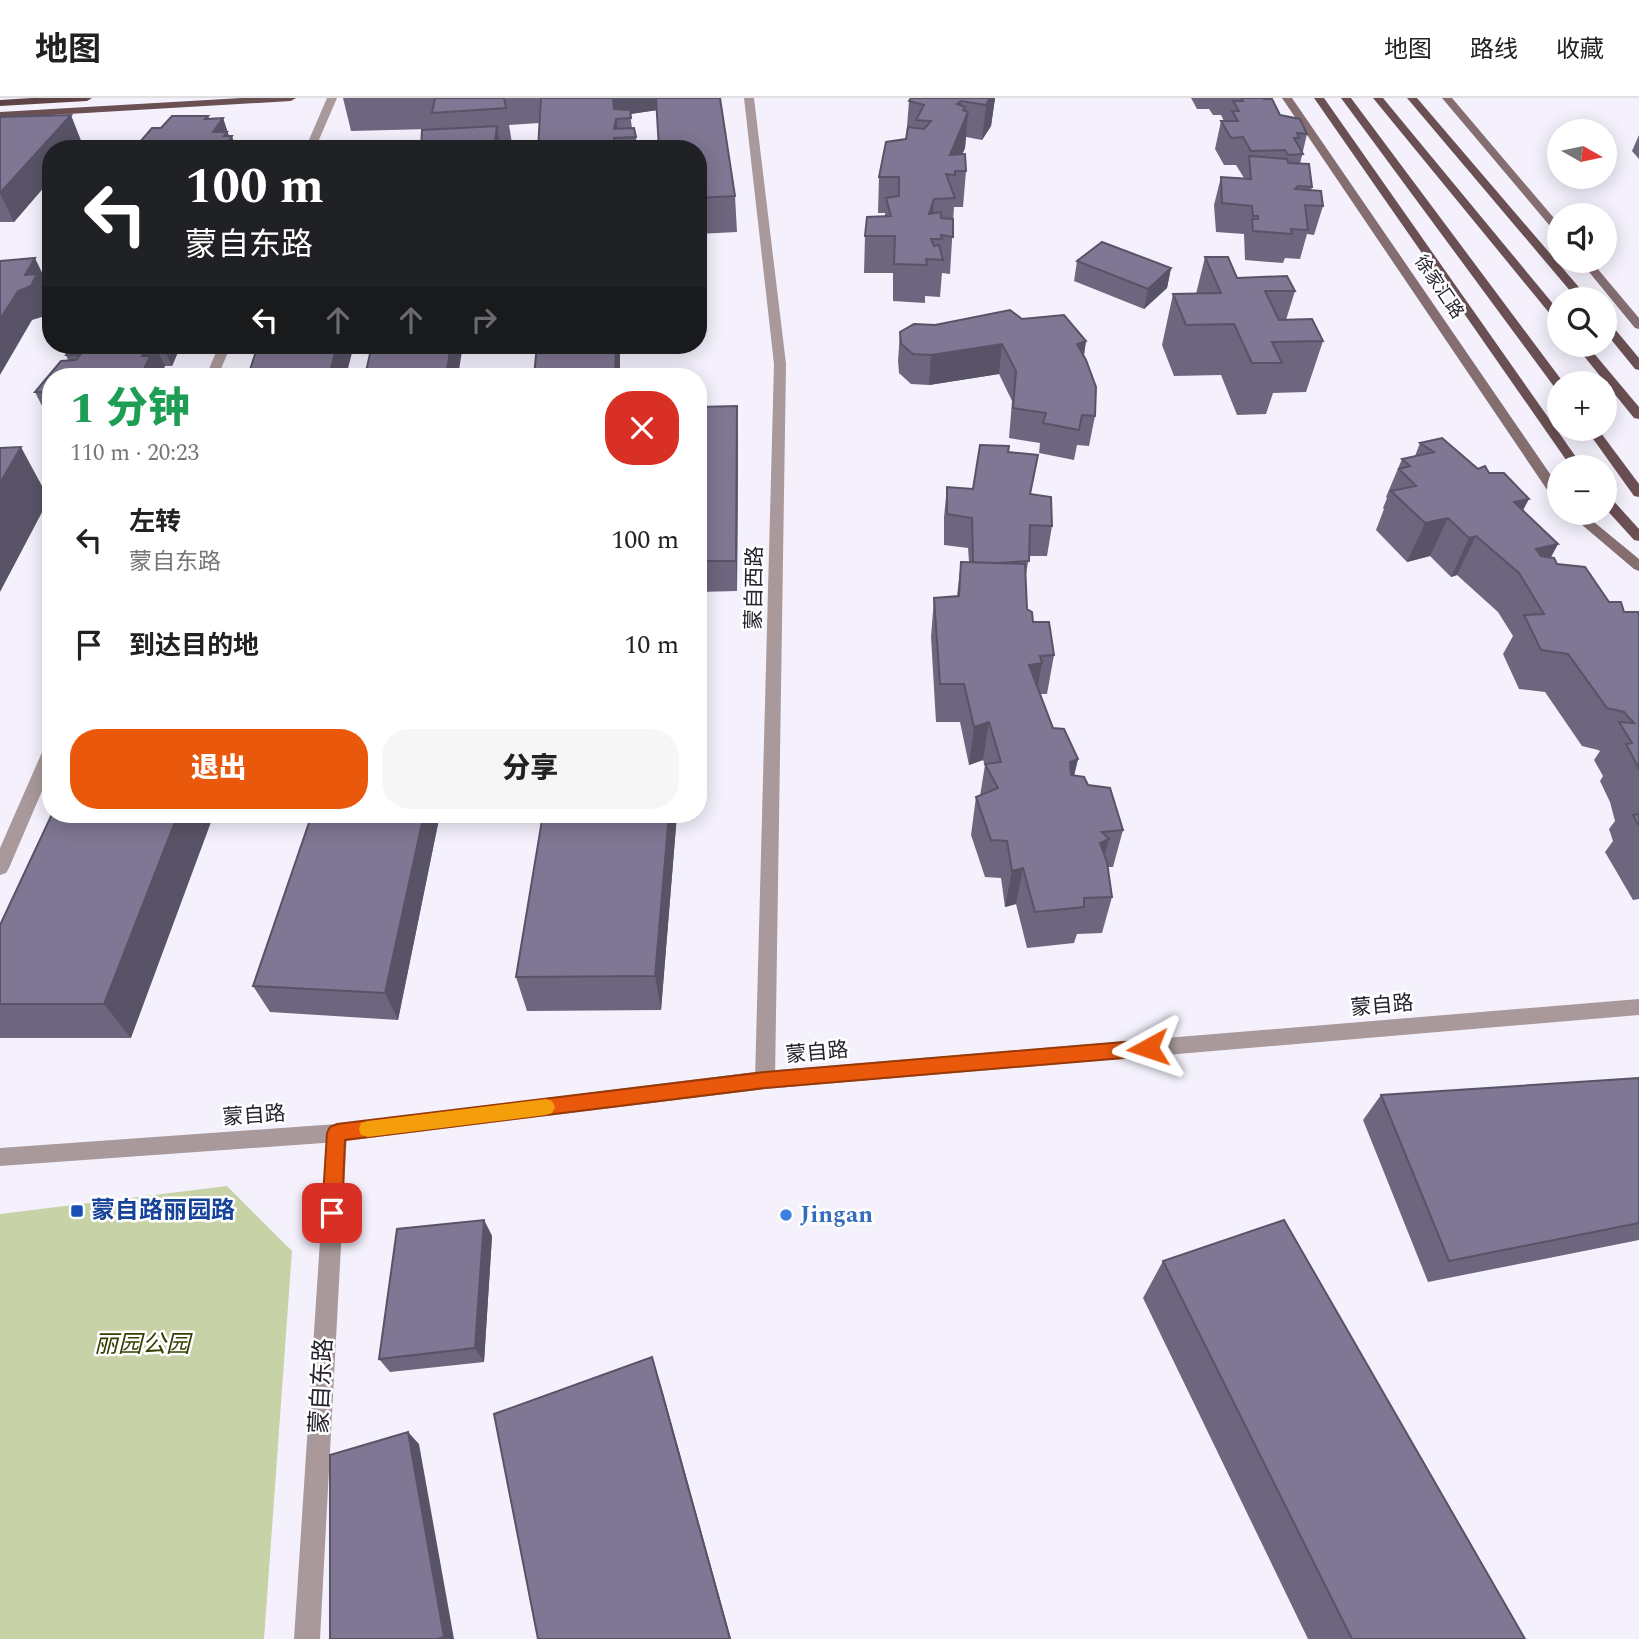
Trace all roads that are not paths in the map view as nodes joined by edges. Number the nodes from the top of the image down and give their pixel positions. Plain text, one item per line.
1 (61, 98) edge
2 (87, 98) edge
3 (291, 98) edge
4 (332, 98) edge
5 (749, 98) edge
6 (1287, 98) edge
7 (1319, 98) edge
8 (1346, 98) edge
9 (1378, 98) edge
10 (1412, 98) edge
11 (1447, 98) edge
12 (0, 103) edge
13 (0, 116) edge
14 (314, 140) edge
15 (1547, 216) edge
16 (1595, 273) edge
17 (1573, 287) edge
18 (1547, 303) edge
19 (1639, 325) edge
20 (1617, 339) edge
21 (1591, 357) edge
22 (1639, 366) edge
23 (1549, 371) edge
24 (1639, 415) edge
25 (1601, 441) edge
26 (1569, 455) edge
27 (1547, 479) edge
28 (1639, 494) edge
29 (1617, 513) edge
30 (1590, 525) edge
31 (1639, 537) edge
32 (1639, 566) edge
33 (42, 771) edge
34 (0, 868) edge
35 (1639, 1007) edge
36 (765, 1080) junction
37 (337, 1133) junction
38 (0, 1157) edge
39 (307, 1639) edge

1 - 12 main road
2 - 12 highway
3 - 13 main road
4 - 14 street
5 - 36 street, 蒙自西路
6 - 27 main road, 徐家汇路
7 - 26 main road
8 - 23 main road, 徐家汇路
9 - 18 main road
10 - 17 main road
11 - 15 main road
16 - 19 main road
20 - 22 main road
21 - 24 main road
25 - 28 main road
29 - 31 main road
30 - 32 main road
33 - 34 street
35 - 36 street, 蒙自路
36 - 37 street, 蒙自路
37 - 38 street, 蒙自路
37 - 39 street, 蒙自东路

